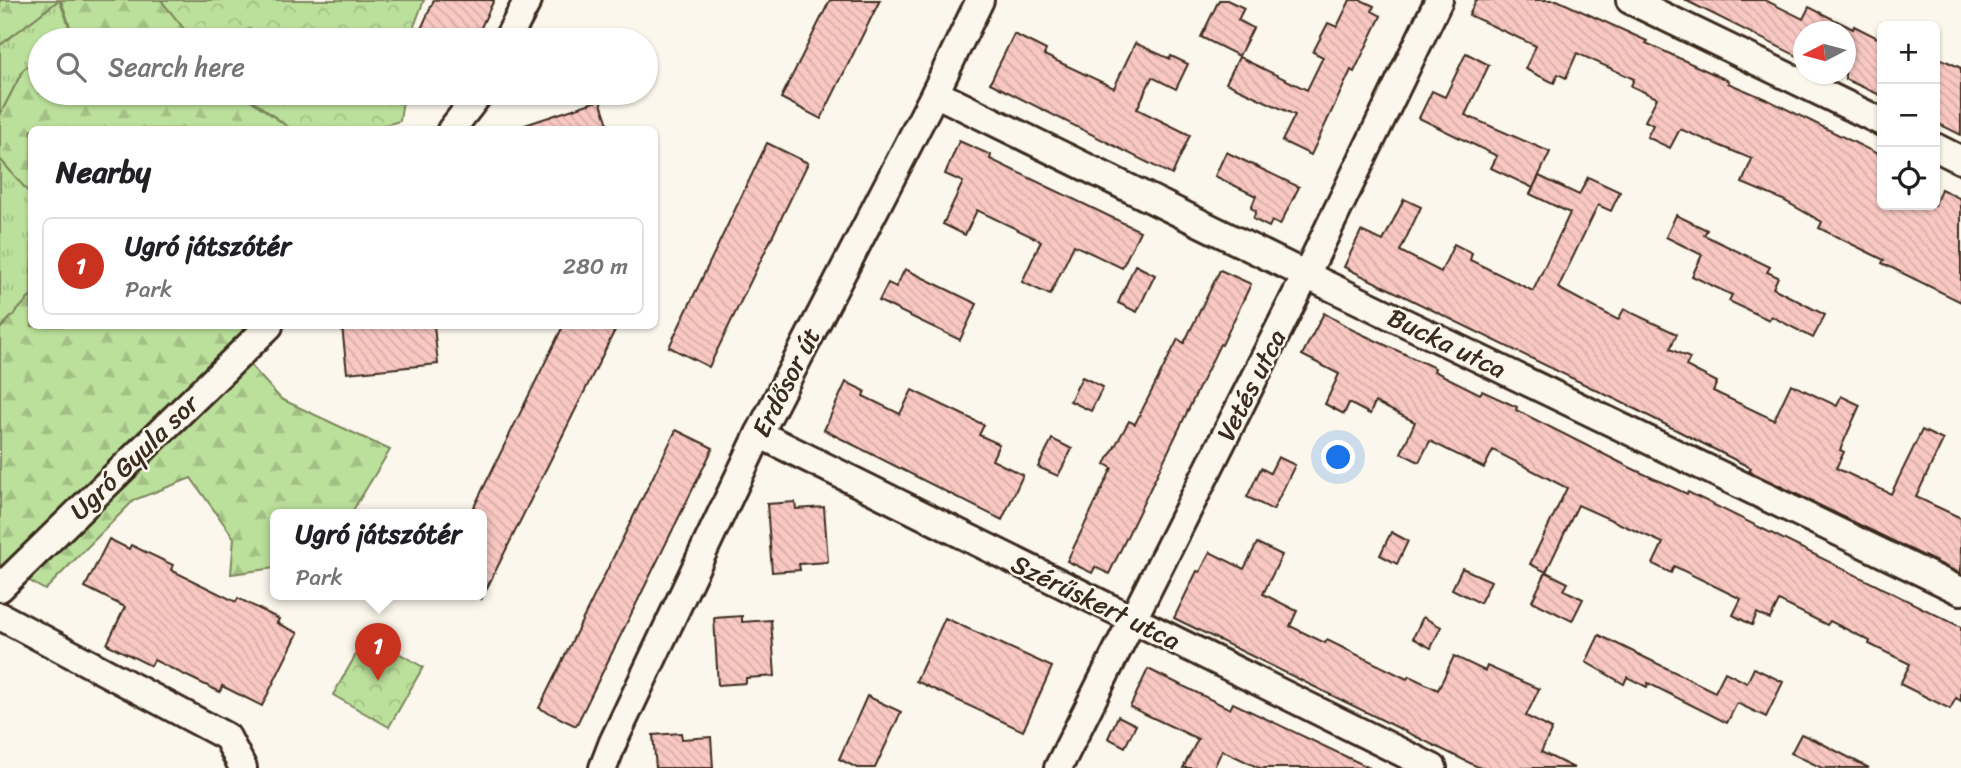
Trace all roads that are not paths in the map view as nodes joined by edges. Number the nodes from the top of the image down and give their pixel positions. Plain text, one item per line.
1 (528, 0) edge
2 (980, 0) edge
3 (1439, 0) edge
4 (1630, 0) edge
5 (513, 28) edge
6 (935, 93) junction
7 (471, 105) edge
8 (1877, 120) edge
9 (454, 126) edge
10 (1940, 150) edge
11 (1961, 160) edge
12 (1306, 275) junction
13 (267, 329) edge
14 (759, 434) junction
15 (0, 588) edge
16 (1961, 591) edge
17 (0, 616) edge
18 (1131, 620) junction
19 (243, 768) edge
20 (603, 768) edge
21 (1058, 768) edge
22 (1433, 768) edge

1 - 5 street
2 - 6 street, Erdősor út
3 - 12 street, Vetés utca
4 - 8 street
6 - 12 street, Bucka utca
6 - 14 street, Erdősor út
7 - 9 street
10 - 11 street
12 - 16 street, Bucka utca
12 - 18 street, Vetés utca
13 - 15 street, Ugró Gyula sor
14 - 18 street, Szérűskert utca
14 - 20 street, Erdősor út
17 - 19 street
18 - 21 street, Vetés utca
18 - 22 street, Szérűskert utca

